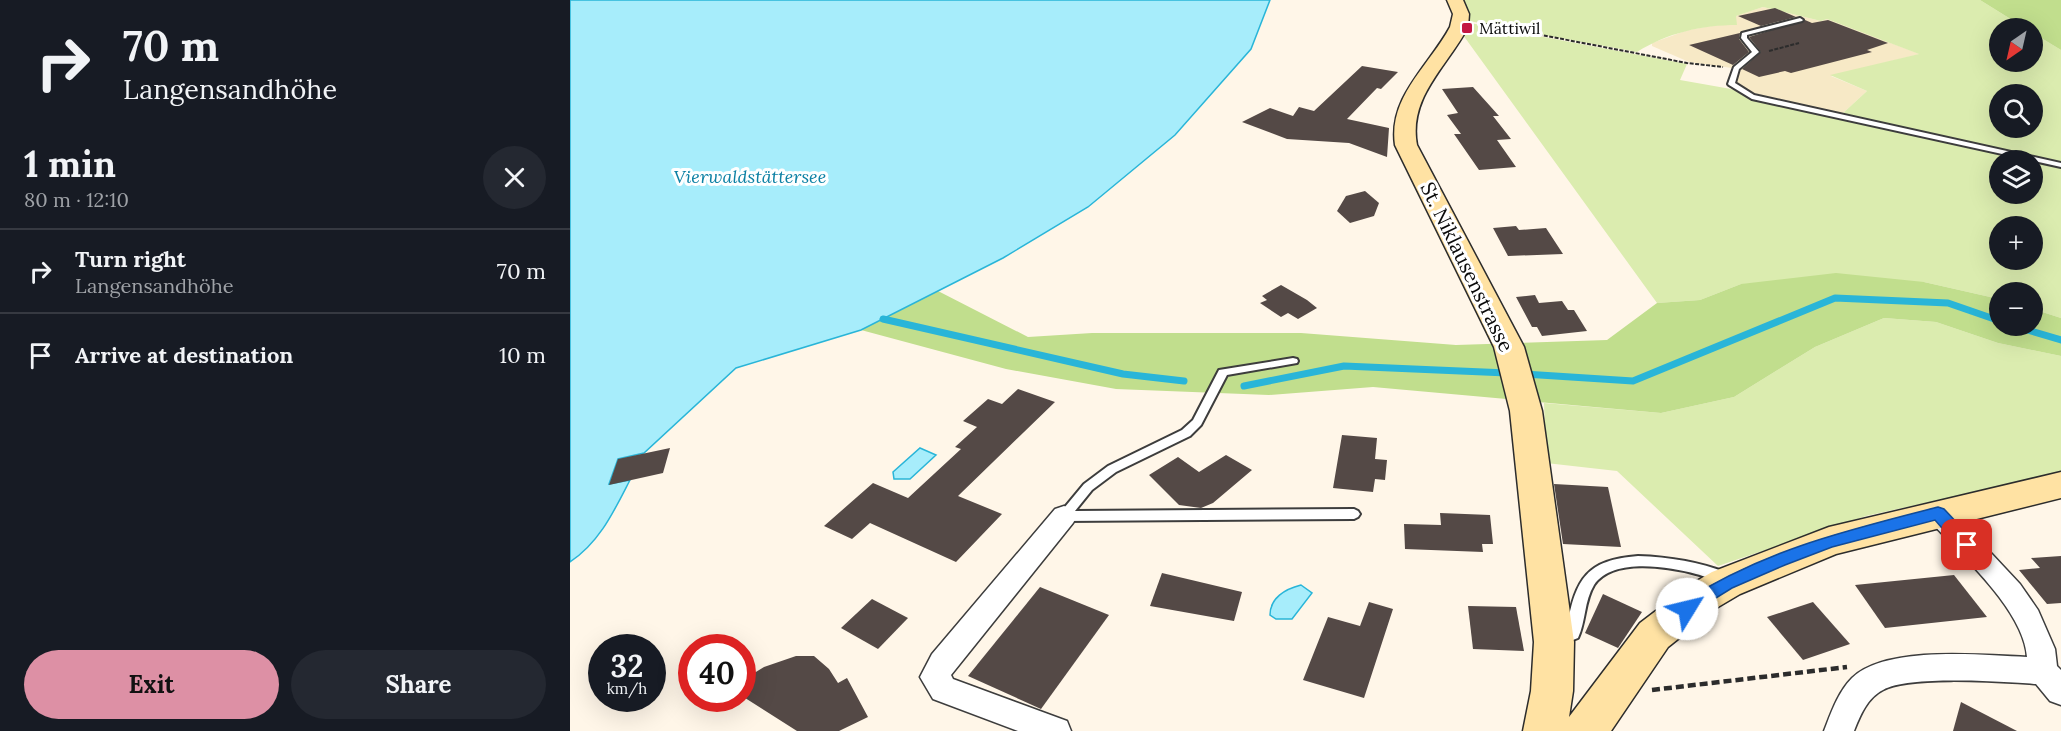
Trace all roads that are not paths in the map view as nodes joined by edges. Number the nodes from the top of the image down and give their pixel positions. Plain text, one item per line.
1 (1458, 10) edge
2 (1800, 20) dead end
3 (2061, 165) edge
4 (1293, 361) dead end
5 (2061, 485) edge
6 (1938, 513) junction
7 (1354, 514) dead end
8 (1064, 516) junction
9 (1731, 581) junction
10 (1552, 632) junction
11 (2052, 681) edge
12 (1056, 731) edge
13 (1545, 731) edge
14 (1585, 731) edge
15 (1839, 731) edge

1 - 10 street, St. Niklausenstrasse
2 - 3 lane
4 - 8 lane
5 - 6 street
6 - 9 street
6 - 11 street
7 - 8 lane
8 - 12 street
9 - 10 lane
9 - 14 street
10 - 13 street, St. Niklausenstrasse
11 - 15 street

